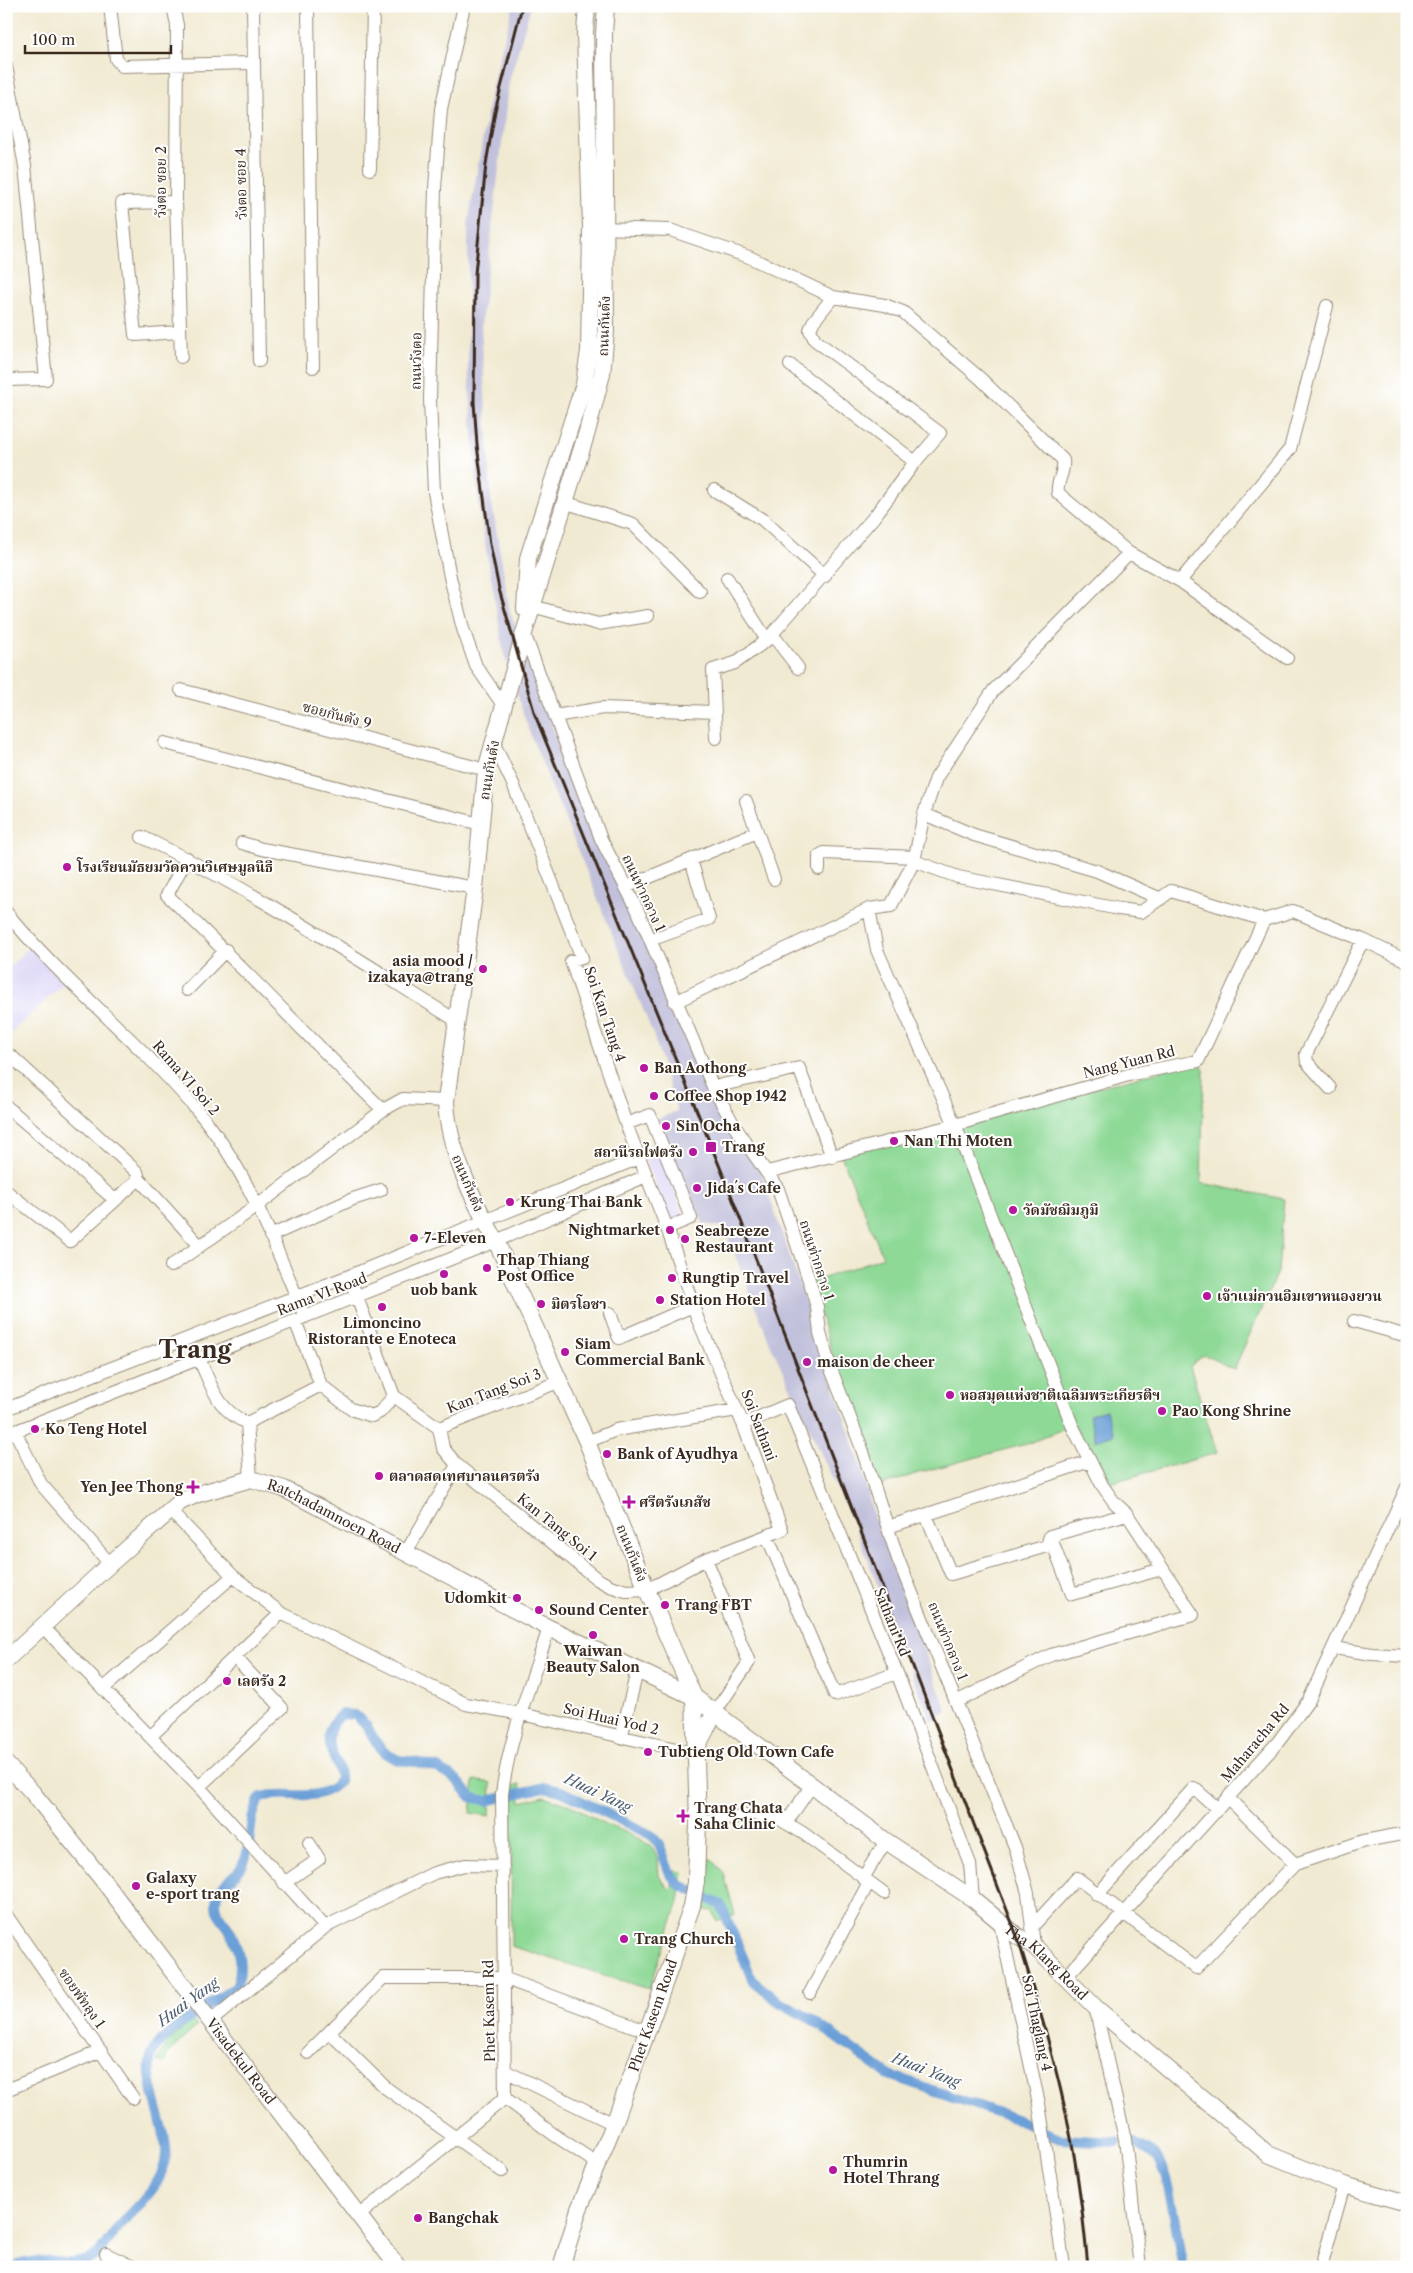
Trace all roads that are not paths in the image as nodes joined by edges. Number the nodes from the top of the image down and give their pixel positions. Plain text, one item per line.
1 (110, 6) edge
2 (173, 6) edge
3 (253, 6) edge
4 (308, 6) edge
5 (373, 6) edge
6 (464, 6) edge
7 (587, 6) edge
8 (606, 6) edge
9 (586, 27) junction
10 (604, 28) junction
11 (253, 63) junction
12 (6, 66) edge
13 (176, 66) junction
14 (370, 169) dead end
15 (176, 202) junction
16 (598, 228) junction
17 (833, 297) junction
18 (1327, 306) dead end
19 (179, 332) junction
20 (181, 357) dead end
21 (260, 361) dead end
22 (790, 366) dead end
23 (313, 367) dead end
24 (6, 380) edge
25 (915, 462) junction
26 (714, 490) dead end
27 (564, 502) junction
28 (1129, 553) junction
29 (825, 576) junction
30 (727, 578) dead end
31 (1180, 581) junction
32 (700, 592) dead end
33 (532, 606) junction
34 (648, 616) dead end
35 (524, 633) junction
36 (770, 637) junction
37 (1287, 658) dead end
38 (798, 668) dead end
39 (181, 690) dead end
40 (503, 705) junction
41 (715, 712) junction
42 (555, 716) junction
43 (716, 738) dead end
44 (493, 742) junction
45 (165, 743) dead end
46 (486, 770) junction
47 (746, 801) dead end
48 (924, 814) junction
49 (480, 824) junction
50 (757, 832) junction
51 (142, 837) dead end
52 (242, 843) dead end
53 (187, 858) junction
54 (914, 859) junction
55 (691, 860) junction
56 (818, 869) dead end
57 (774, 879) dead end
58 (626, 886) junction
59 (475, 888) junction
60 (1161, 899) junction
61 (869, 909) junction
62 (6, 912) edge
63 (1264, 920) junction
64 (650, 940) junction
65 (1364, 940) junction
66 (226, 950) junction
67 (1407, 961) edge
68 (187, 990) dead end
69 (675, 1002) junction
70 (457, 1021) junction
71 (11, 1056) dead end
72 (713, 1087) junction
73 (1330, 1088) dead end
74 (446, 1101) junction
75 (6, 1106) edge
76 (383, 1110) junction
77 (626, 1124) junction
78 (956, 1125) junction
79 (832, 1157) junction
80 (639, 1158) junction
81 (767, 1172) junction
82 (646, 1176) junction
83 (139, 1179) junction
84 (381, 1190) dead end
85 (6, 1191) edge
86 (654, 1194) joint
87 (115, 1200) junction
88 (257, 1206) junction
89 (485, 1222) junction
90 (667, 1228) junction
91 (270, 1236) junction
92 (496, 1242) junction
93 (200, 1246) junction
94 (171, 1266) dead end
95 (349, 1276) junction
96 (296, 1297) junction
97 (357, 1297) junction
98 (693, 1306) junction
99 (610, 1313) dead end
100 (300, 1319) junction
101 (1354, 1321) dead end
102 (1407, 1336) edge
103 (199, 1359) junction
104 (561, 1381) junction
105 (321, 1385) junction
106 (394, 1396) junction
107 (6, 1409) edge
108 (737, 1410) junction
109 (247, 1423) junction
110 (743, 1424) junction
111 (439, 1428) junction
112 (10, 1433) edge
113 (587, 1442) junction
114 (1090, 1461) junction
115 (457, 1465) junction
116 (251, 1479) junction
117 (1407, 1487) edge
118 (170, 1510) junction
119 (1127, 1514) junction
120 (926, 1515) junction
121 (888, 1527) junction
122 (766, 1536) junction
123 (1050, 1536) junction
124 (405, 1554) junction
125 (706, 1559) junction
126 (110, 1564) junction
127 (1162, 1569) junction
128 (233, 1576) junction
129 (647, 1590) junction
130 (281, 1613) junction
131 (42, 1626) junction
132 (549, 1628) junction
133 (1334, 1648) junction
134 (675, 1654) junction
135 (1407, 1656) edge
136 (235, 1657) junction
137 (6, 1660) edge
138 (637, 1671) junction
139 (897, 1673) junction
140 (663, 1683) junction
141 (103, 1689) junction
142 (694, 1697) junction
143 (956, 1702) junction
144 (715, 1712) junction
145 (521, 1714) junction
146 (150, 1737) junction
147 (621, 1738) junction
148 (694, 1753) junction
149 (6, 1764) edge
150 (812, 1785) junction
151 (199, 1787) junction
152 (1228, 1798) junction
153 (1218, 1809) junction
154 (698, 1822) junction
155 (786, 1823) junction
156 (1407, 1833) edge
157 (886, 1841) junction
158 (309, 1843) dead end
159 (1295, 1864) junction
160 (503, 1866) junction
161 (866, 1880) junction
162 (284, 1883) junction
163 (884, 1893) dead end
164 (1097, 1894) junction
165 (973, 1899) junction
166 (1124, 1914) junction
167 (6, 1915) edge
168 (999, 1919) junction
169 (325, 1927) junction
170 (1031, 1928) junction
171 (1034, 1946) junction
172 (502, 1978) junction
173 (1066, 1978) junction
174 (810, 1993) dead end
175 (1095, 2007) junction
176 (211, 2021) junction
177 (646, 2031) junction
178 (329, 2032) junction
179 (101, 2051) junction
180 (308, 2053) dead end
181 (505, 2071) junction
182 (6, 2090) edge
183 (133, 2098) dead end
184 (505, 2098) junction
185 (614, 2124) junction
186 (457, 2138) junction
187 (598, 2164) junction
188 (502, 2171) dead end
189 (1344, 2186) junction
190 (1407, 2203) edge
191 (358, 2216) junction
192 (106, 2254) dead end
193 (566, 2266) edge
194 (133, 2267) edge
195 (398, 2267) edge
196 (1064, 2267) edge
197 (1140, 2267) edge
198 (1321, 2267) edge

1 - 13 street
2 - 13 street, วังตอ ซอย 2
3 - 11 street, วังตอ ซอย 4
4 - 23 street
5 - 14 street
6 - 40 street, ถนนวังตอ
7 - 9 main road, ถนนกันตัง
8 - 10 main road, ถนนกันตัง
9 - 10 main road
9 - 16 main road, ถนนกันตัง
10 - 16 main road, ถนนกันตัง
11 - 13 street
11 - 21 street, วังตอ ซอย 4
12 - 24 street
13 - 15 street, วังตอ ซอย 2
15 - 19 street, วังตอ ซอย 2
15 - 19 street
16 - 17 street
16 - 27 main road, ถนนกันตัง
16 - 35 main road, ถนนกันตัง
17 - 25 street
17 - 28 street
18 - 31 street
19 - 20 street, วังตอ ซอย 2
22 - 25 street
25 - 29 street
26 - 29 street
27 - 32 street
27 - 33 main road, ถนนกันตัง
28 - 31 street
28 - 48 street
29 - 36 street
30 - 36 street
31 - 37 street
33 - 34 street
33 - 35 main road, ถนนกันตัง
35 - 40 main road, ถนนกันตัง
35 - 42 street, ถนนท่ากลาง 1
36 - 38 street
36 - 41 street
39 - 46 street, ซอยกันตัง 9
40 - 44 main road, ถนนกันตัง
41 - 42 street
41 - 43 street
42 - 58 street, ถนนท่ากลาง 1
44 - 46 main road, ถนนกันตัง
44 - 77 street, Soi Kan Tang 4
45 - 49 street
46 - 49 main road, ถนนกันตัง
47 - 50 street
48 - 54 street
48 - 60 street
49 - 59 main road, ถนนกันตัง
50 - 55 street
50 - 57 street
51 - 53 street
52 - 59 street
53 - 66 street
53 - 70 street
54 - 56 street
54 - 60 street
54 - 61 street
55 - 58 street
55 - 64 street
58 - 64 street, ถนนท่ากลาง 1
59 - 70 main road, ถนนกันตัง
60 - 63 street
61 - 69 street
61 - 78 street
62 - 88 street, Rama VI Soi 2
63 - 65 street
63 - 78 street, Nang Yuan Rd
64 - 69 street, ถนนท่ากลาง 1
65 - 67 street
65 - 73 street
66 - 68 street
66 - 76 street
69 - 72 street, ถนนท่ากลาง 1
70 - 74 main road, ถนนกันตัง
71 - 83 street
72 - 79 street
72 - 81 street, ถนนท่ากลาง 1
74 - 76 street
74 - 89 main road, ถนนกันตัง
75 - 87 street
76 - 88 street
77 - 80 street, Soi Kan Tang 4
77 - 90 street
78 - 79 street, Nang Yuan Rd
78 - 114 street
79 - 81 street, Nang Yuan Rd
80 - 82 street, Soi Kan Tang 4
80 - 89 street, Rama VI Road
81 - 121 street, ถนนท่ากลาง 1
82 - 86 street, Soi Kan Tang 4
82 - 92 street, Rama VI Road
83 - 87 street
83 - 93 street
84 - 91 street
85 - 87 street
86 - 90 street, Soi Sathani
88 - 91 street, Rama VI Soi 2
88 - 93 street
89 - 92 main road, ถนนกันตัง
89 - 95 street, Rama VI Road
90 - 98 street, Soi Sathani
91 - 96 street, Rama VI Soi 2
92 - 97 street, Rama VI Road
92 - 104 main road, ถนนกันตัง
93 - 94 street
95 - 96 street, Rama VI Road
95 - 97 street
96 - 100 street, Rama VI Soi 2
96 - 107 street, Rama VI Road
97 - 100 street, Rama VI Road
97 - 106 street
98 - 99 street
98 - 108 street, Soi Sathani
100 - 103 street, Rama VI Road
100 - 105 street, Rama VI Soi 2
101 - 102 street
103 - 109 street
103 - 112 street, Rama VI Road
104 - 111 street, Kan Tang Soi 3
104 - 113 main road, ถนนกันตัง
105 - 106 street
105 - 109 street
106 - 111 street
108 - 110 street, Soi Sathani
108 - 113 street
109 - 116 street
110 - 122 street, Soi Sathani
110 - 139 street, Sathani Rd
111 - 115 street, Kan Tang Soi 1
112 - 126 street
113 - 129 main road, ถนนกันตัง
114 - 119 street
114 - 120 street
115 - 124 street
115 - 129 street, Kan Tang Soi 1
116 - 118 main road, Ratchadamnoen Road
116 - 124 main road, Ratchadamnoen Road
117 - 133 street, Maharacha Rd
118 - 126 main road, Ratchadamnoen Road
118 - 128 street, Soi Huai Yod 2
119 - 123 street
119 - 127 street
120 - 121 street
120 - 123 street
121 - 143 street, ถนนท่ากลาง 1
122 - 125 street, Soi Sathani
122 - 139 street
123 - 127 street
124 - 132 main road, Ratchadamnoen Road
125 - 129 street, Soi Sathani
125 - 144 street
126 - 131 main road, Ratchadamnoen Road
127 - 143 street
128 - 130 street, Soi Huai Yod 2
128 - 141 street
129 - 134 main road, ถนนกันตัง
130 - 136 street
130 - 145 street, Soi Huai Yod 2
131 - 137 main road, Ratchadamnoen Road
131 - 141 street
132 - 138 main road, Ratchadamnoen Road
132 - 145 street, Phet Kasem Rd
133 - 135 street
133 - 152 street, Maharacha Rd
134 - 140 main road
134 - 142 main road, ถนนกันตัง
136 - 146 street
136 - 151 street
138 - 140 main road, Ratchadamnoen Road
138 - 147 street
139 - 165 street, Sathani Rd
140 - 142 main road, Ratchadamnoen Road
141 - 146 street
142 - 144 main road, Tha Klang Road
142 - 148 main road, Phet Kasem Road
143 - 170 street, ถนนท่ากลาง 1
144 - 148 main road
144 - 150 main road, Tha Klang Road
145 - 147 street, Soi Huai Yod 2
145 - 160 street, Phet Kasem Rd
146 - 151 street
147 - 148 street, Soi Huai Yod 2
148 - 154 main road, Phet Kasem Road
149 - 176 main road, Visadekul Road
150 - 155 street
150 - 157 main road, Tha Klang Road
151 - 162 street
152 - 153 street, Maharacha Rd
152 - 159 street
153 - 164 street
153 - 166 street, Maharacha Rd
154 - 155 street
154 - 177 main road, Phet Kasem Road
155 - 161 street
156 - 159 street
157 - 161 street
157 - 165 main road, Tha Klang Road
158 - 162 street
159 - 166 street
160 - 169 street
160 - 172 street, Phet Kasem Rd
161 - 163 street
161 - 174 street
162 - 169 street
164 - 166 street
164 - 170 street
165 - 168 main road, Tha Klang Road
166 - 173 street, Maharacha Rd
167 - 179 street, ซอยพัทลุง 1
168 - 171 main road, Tha Klang Road
168 - 196 street, Soi Thaglang 4
169 - 176 street
170 - 171 street, ถนนท่ากลาง 1
171 - 173 main road, Tha Klang Road
172 - 177 street
172 - 178 street
172 - 181 street, Phet Kasem Rd
173 - 175 main road, Tha Klang Road
175 - 189 main road, Tha Klang Road
175 - 197 street
176 - 191 main road, Visadekul Road
177 - 185 main road, Phet Kasem Road
178 - 180 street
178 - 186 street
179 - 182 street
179 - 183 street, ซอยพัทลุง 1
181 - 184 street, Phet Kasem Rd
181 - 185 street
184 - 186 street
184 - 187 street
185 - 187 main road, Phet Kasem Road
186 - 188 street
186 - 191 street
187 - 193 main road, Phet Kasem Road
189 - 190 main road, Tha Klang Road
189 - 198 street
191 - 195 main road, Visadekul Road
192 - 194 street

